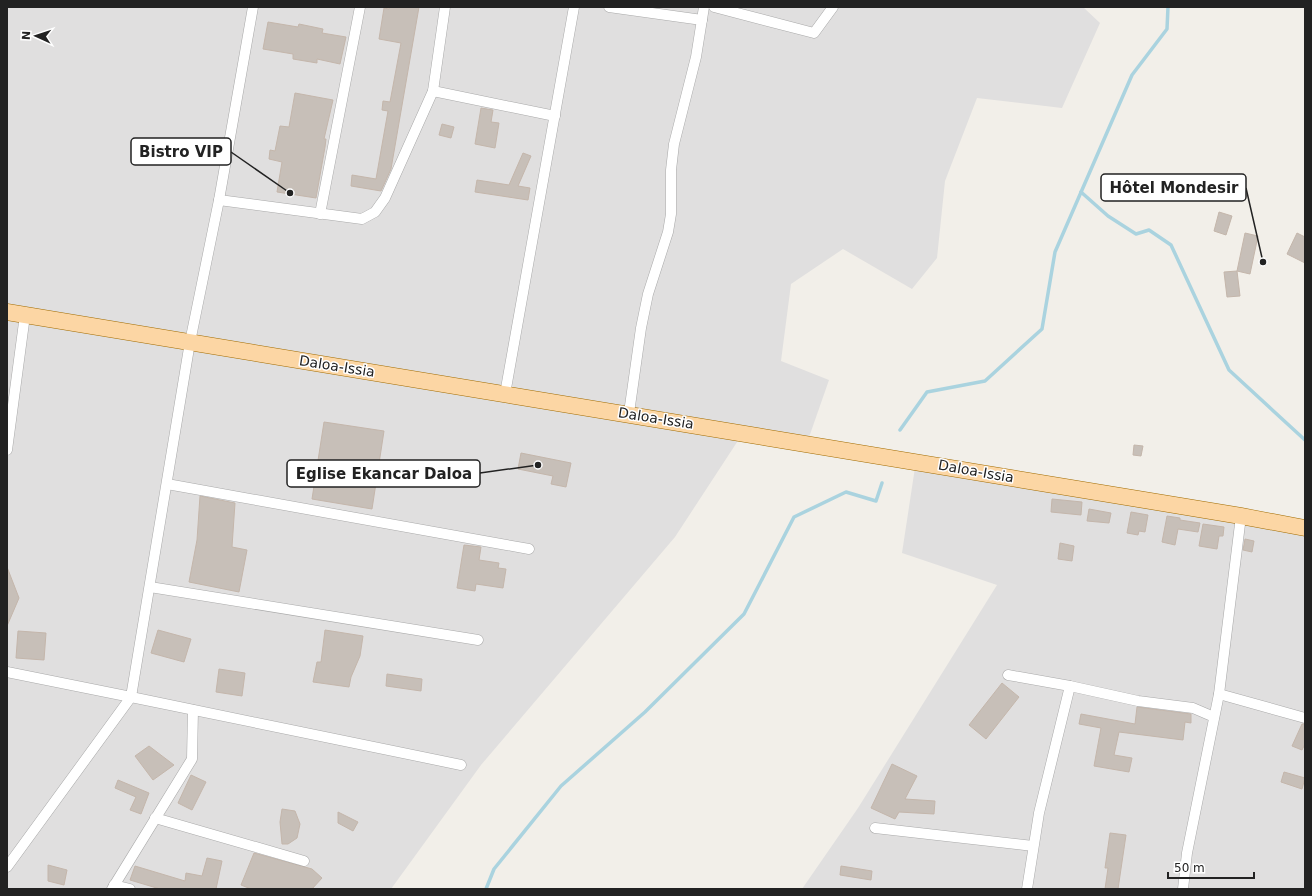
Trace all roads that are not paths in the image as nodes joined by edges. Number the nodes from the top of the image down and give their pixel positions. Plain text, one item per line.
1 (253, 7) edge
2 (360, 7) edge
3 (445, 7) edge
4 (574, 7) edge
5 (608, 7) edge
6 (704, 7) edge
7 (714, 7) edge
8 (833, 7) edge
9 (702, 20) junction
10 (433, 91) junction
11 (555, 116) junction
12 (219, 200) junction
13 (320, 214) junction
14 (7, 312) edge
15 (25, 315) junction
16 (190, 342) junction
17 (505, 394) junction
18 (629, 413) junction
19 (7, 450) edge
20 (167, 484) junction
21 (1242, 516) junction
22 (1305, 528) edge
23 (529, 549) dead end
24 (150, 587) junction
25 (478, 640) dead end
26 (7, 672) edge
27 (1008, 675) dead end
28 (1070, 686) junction
29 (1219, 694) junction
30 (131, 697) junction
31 (193, 710) junction
32 (1214, 717) junction
33 (1305, 718) edge
34 (461, 765) dead end
35 (155, 818) junction
36 (875, 828) dead end
37 (1033, 846) junction
38 (304, 861) dead end
39 (7, 867) edge
40 (113, 887) edge
41 (130, 889) edge
42 (1027, 889) edge
43 (1182, 889) edge

1 - 12 street
2 - 13 street
3 - 10 street
4 - 11 street
5 - 9 street
6 - 9 street
7 - 8 street
9 - 18 street
10 - 11 street
10 - 13 street
11 - 17 street
12 - 13 street
12 - 16 street
14 - 15 main road, Daloa-Issia
15 - 16 main road, Daloa-Issia
15 - 19 street
16 - 17 main road, Daloa-Issia
16 - 20 street
17 - 18 main road, Daloa-Issia
18 - 21 main road, Daloa-Issia
20 - 23 street
20 - 24 street
21 - 22 main road, Daloa-Issia
21 - 29 street
24 - 25 street
24 - 30 street
26 - 30 street
27 - 28 street
28 - 32 street
28 - 37 street
29 - 32 street
29 - 33 street
30 - 31 street
30 - 39 street
31 - 34 street
31 - 35 street
32 - 43 street
35 - 38 street
35 - 40 street
36 - 37 street
37 - 42 street
40 - 41 street

